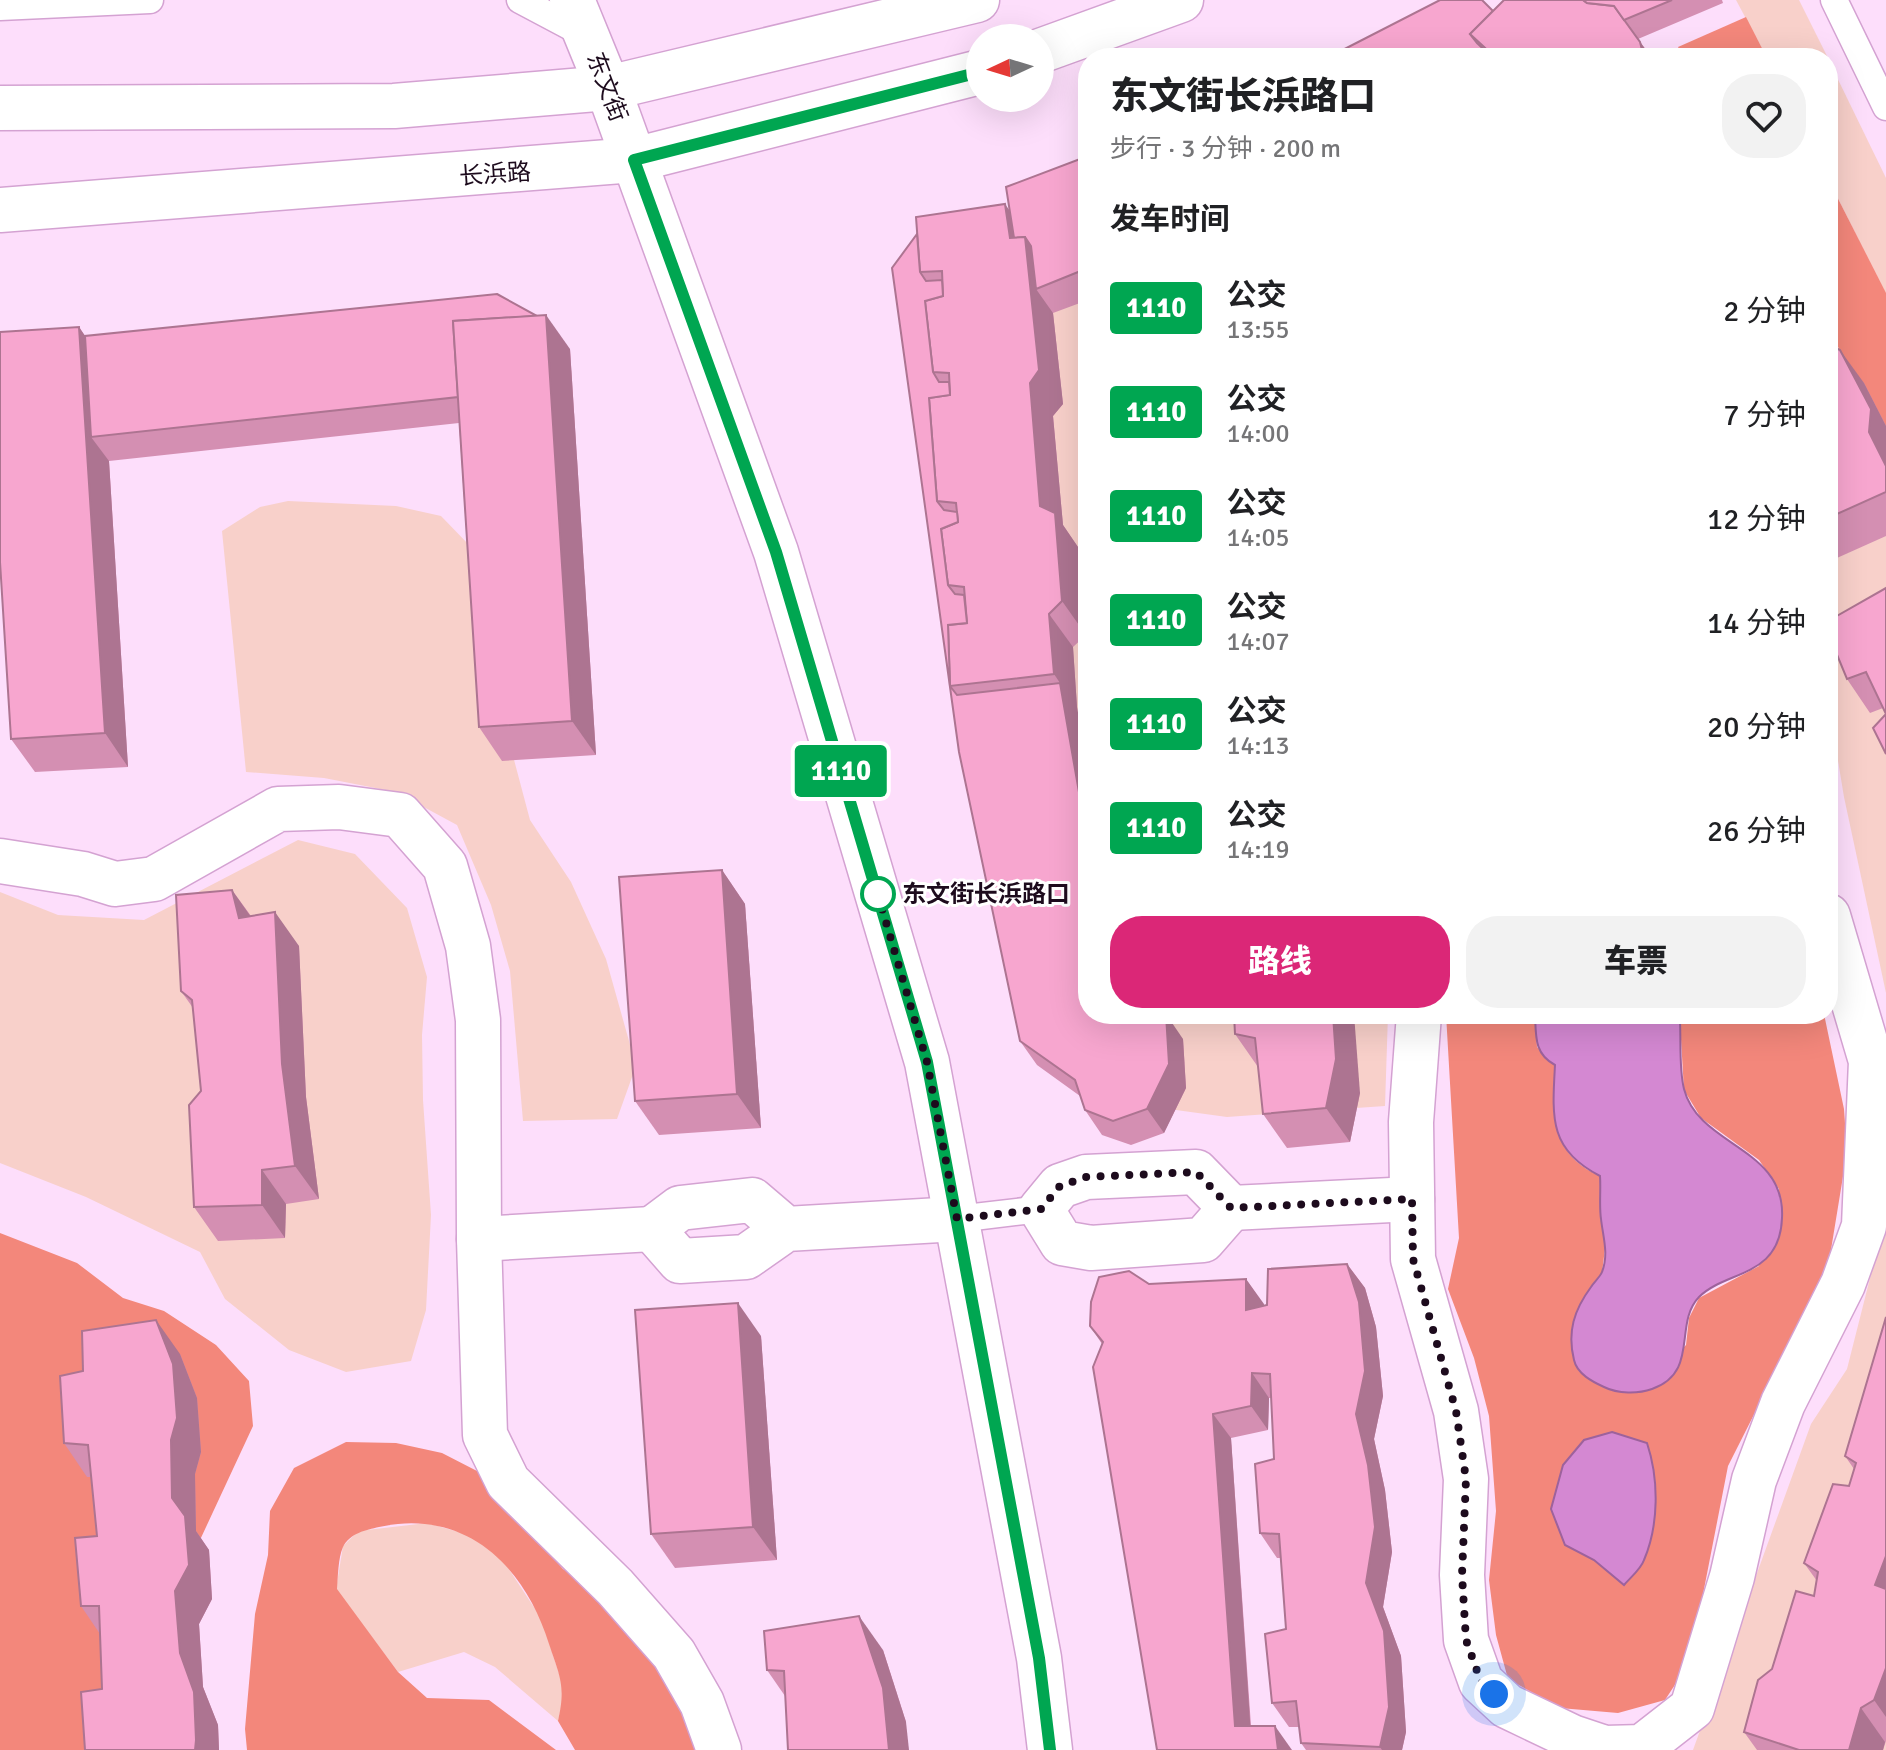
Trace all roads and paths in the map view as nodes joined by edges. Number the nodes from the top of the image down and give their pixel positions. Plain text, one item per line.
1 (150, 0) edge
2 (520, 0) edge
3 (977, 0) edge
4 (1181, 0) edge
5 (1834, 0) edge
6 (0, 7) edge
7 (579, 18) edge
8 (1054, 46) edge
9 (966, 76) edge
10 (608, 88) junction
11 (1882, 88) edge
12 (0, 108) edge
13 (634, 160) junction
14 (0, 210) edge
15 (0, 861) edge
16 (1838, 950) edge
17 (1418, 1024) edge
18 (1412, 1199) junction
19 (1231, 1208) junction
20 (1041, 1209) junction
21 (957, 1219) junction
22 (479, 1239) junction
23 (719, 1750) edge
24 (1050, 1750) edge

1 - 6 lane
2 - 7 lane
3 - 10 street
4 - 8 street
5 - 11 lane
7 - 10 street, 东文街
9 - 13 street, 长浜路
10 - 12 street
10 - 13 street, 东文街
13 - 14 street, 长浜路
13 - 21 street, 东文街
15 - 22 street
16 - 18 street
17 - 18 street
18 - 19 street
19 - 20 street
19 - 20 street
20 - 21 lane
21 - 22 street
21 - 24 street, 东文街
22 - 23 street

